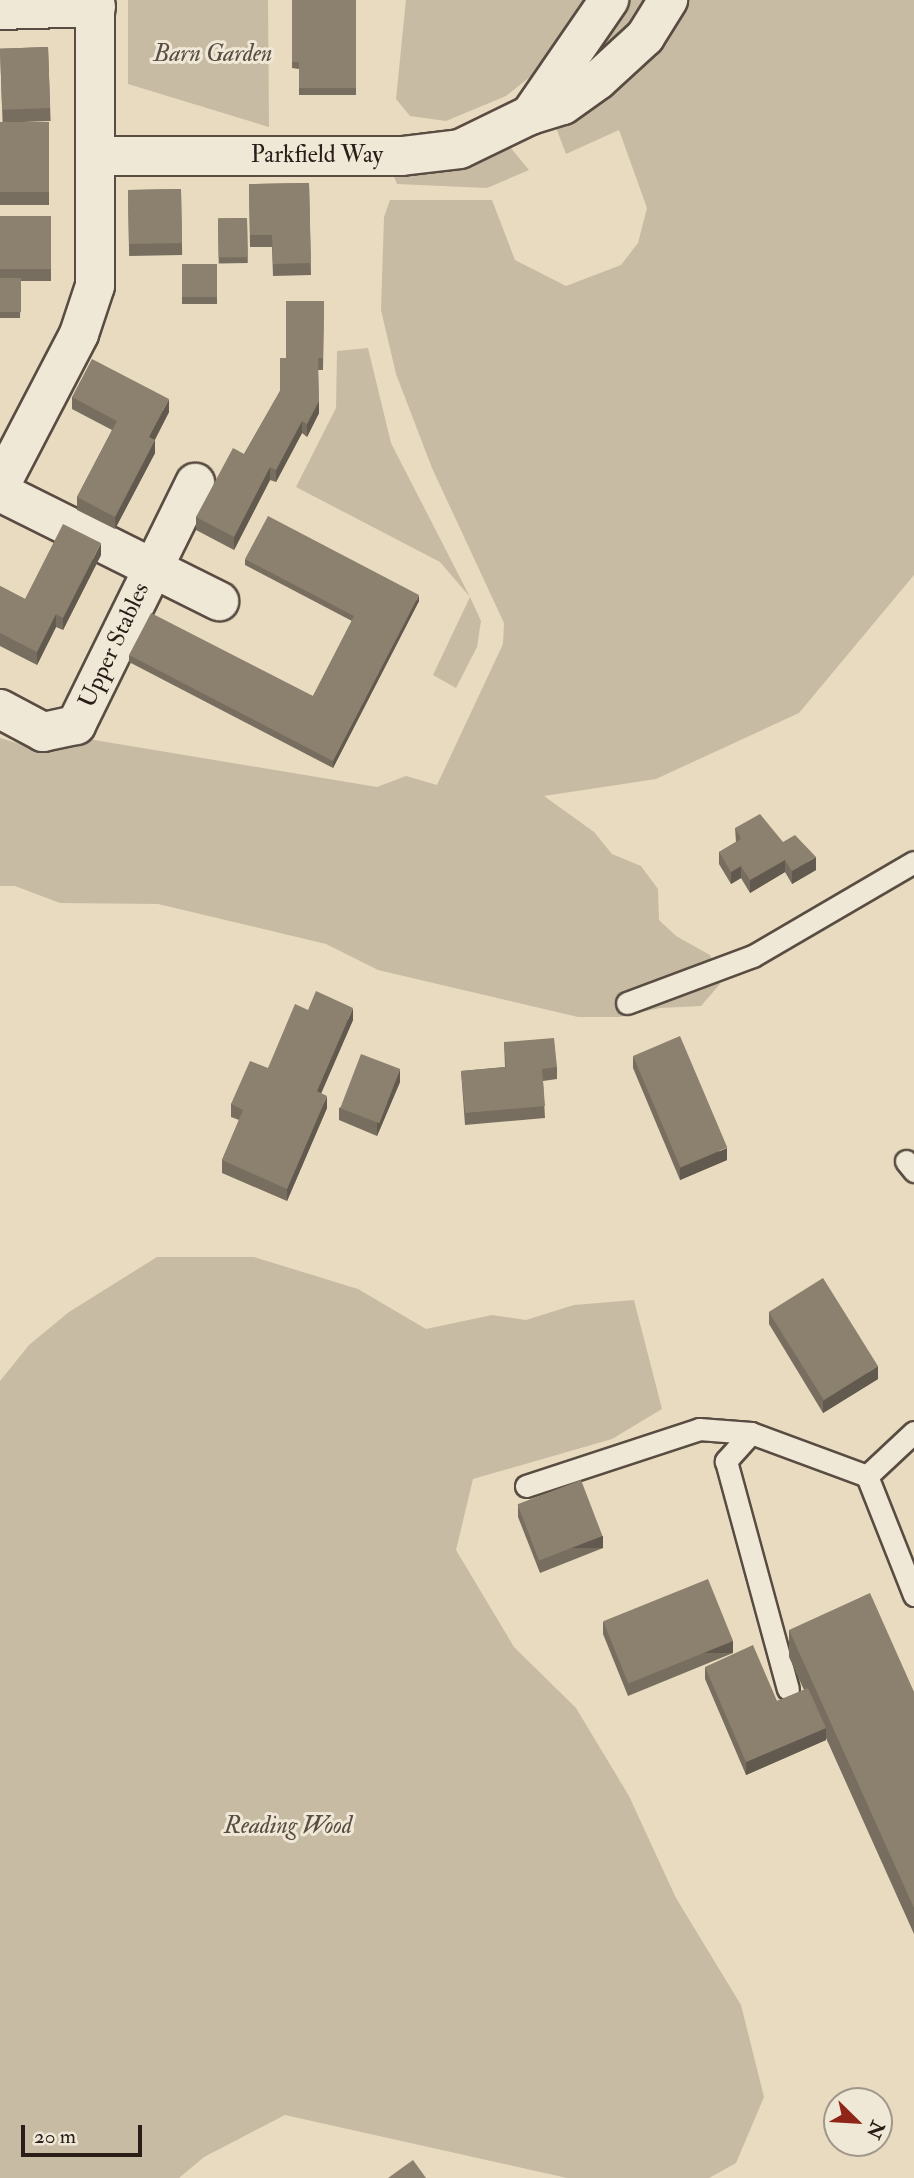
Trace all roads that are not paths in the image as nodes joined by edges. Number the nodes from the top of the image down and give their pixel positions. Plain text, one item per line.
1 (609, 0) edge
2 (668, 0) edge
3 (95, 4) edge
4 (0, 10) edge
5 (530, 115) junction
6 (95, 156) junction
7 (195, 483) dead end
8 (0, 486) edge
9 (0, 492) edge
10 (152, 566) junction
11 (219, 601) dead end
12 (0, 709) edge
13 (914, 862) edge
14 (627, 1003) dead end
15 (914, 1432) edge
16 (751, 1433) junction
17 (867, 1476) junction
18 (526, 1486) dead end
19 (914, 1595) edge
20 (788, 1689) dead end

1 - 5 street, Parkfield Way
2 - 5 street, Parkfield Way
3 - 4 street
3 - 6 street
5 - 6 street, Parkfield Way
6 - 8 street
7 - 10 street, Upper Stables
9 - 10 street, Upper Stables
10 - 11 street, Upper Stables
10 - 12 street, Upper Stables
13 - 14 lane
15 - 17 lane
16 - 17 lane
16 - 18 lane
16 - 20 lane
17 - 19 lane

